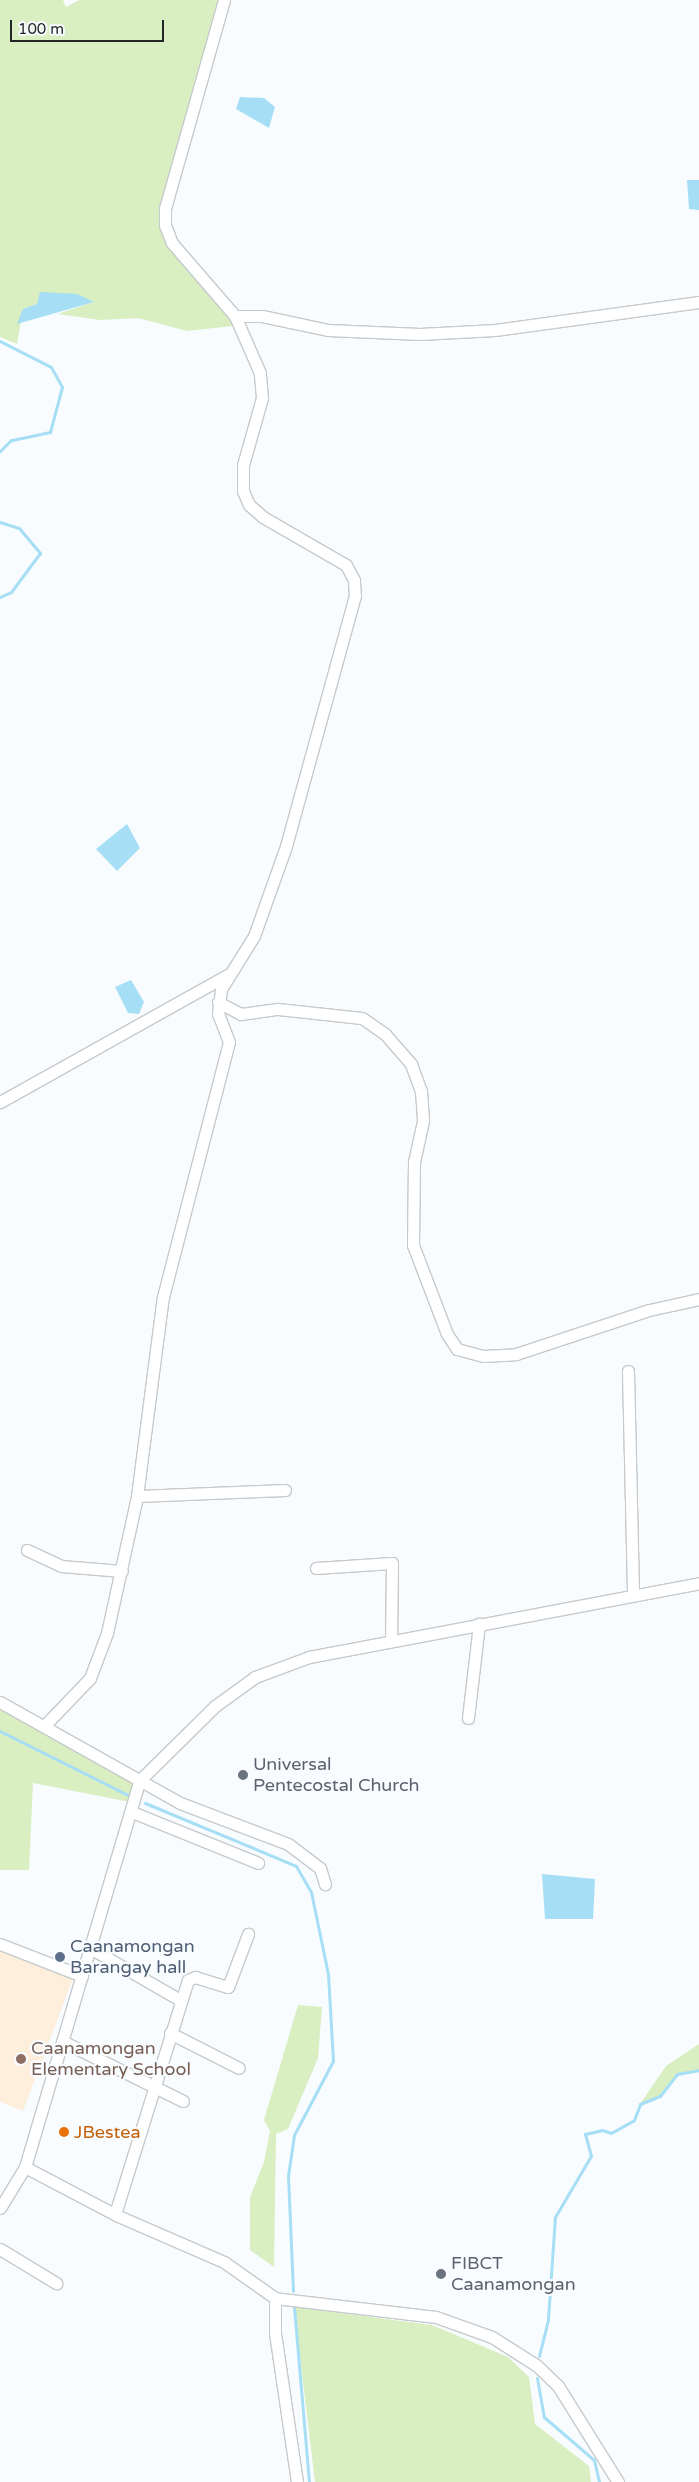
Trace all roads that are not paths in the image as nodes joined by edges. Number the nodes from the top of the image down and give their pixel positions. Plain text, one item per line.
1 (224, 0) edge
2 (699, 302) edge
3 (235, 316) junction
4 (228, 975) junction
5 (218, 1002) junction
6 (0, 1102) edge
7 (699, 1299) edge
8 (628, 1371) dead end
9 (284, 1490) dead end
10 (137, 1496) junction
11 (27, 1550) dead end
12 (316, 1568) dead end
13 (122, 1571) junction
14 (699, 1583) edge
15 (634, 1595) junction
16 (480, 1624) junction
17 (391, 1641) junction
18 (0, 1702) edge
19 (468, 1718) dead end
20 (44, 1725) junction
21 (140, 1780) junction
22 (132, 1812) junction
23 (258, 1863) dead end
24 (325, 1884) dead end
25 (248, 1934) dead end
26 (0, 1944) edge
27 (90, 1948) junction
28 (82, 1976) junction
29 (180, 2000) junction
30 (170, 2034) junction
31 (62, 2041) junction
32 (238, 2068) dead end
33 (152, 2086) junction
34 (183, 2100) dead end
35 (25, 2167) junction
36 (0, 2208) edge
37 (114, 2214) junction
38 (0, 2249) edge
39 (56, 2283) dead end
40 (275, 2298) junction
41 (297, 2482) edge
42 (618, 2482) edge

1 - 3 street
2 - 3 street
3 - 4 street
4 - 5 street
4 - 6 street
5 - 7 street
5 - 10 street
8 - 15 street
9 - 10 street
10 - 13 street
11 - 13 street
12 - 17 street
13 - 20 street
14 - 15 street
15 - 16 street
16 - 17 street
16 - 19 street
17 - 21 street
18 - 20 street
20 - 21 street
21 - 22 street
21 - 24 street
22 - 23 street
22 - 27 street
25 - 29 street
26 - 28 street
27 - 28 street
27 - 29 street
28 - 31 street
29 - 30 street
30 - 32 street
30 - 33 street
31 - 33 street
31 - 35 street
33 - 34 street
33 - 37 street
35 - 36 street
35 - 37 street
37 - 40 street
38 - 39 street
40 - 41 street
40 - 42 street

